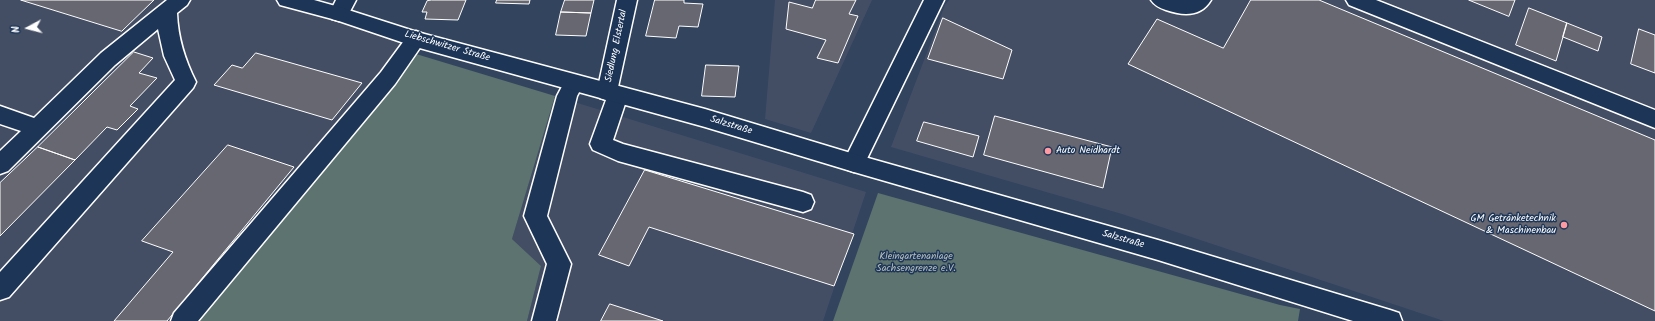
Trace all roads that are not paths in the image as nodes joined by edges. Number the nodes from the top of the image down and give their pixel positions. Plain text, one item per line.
1 (287, 0) edge
2 (626, 0) edge
3 (934, 0) edge
4 (1161, 0) edge
5 (1201, 0) edge
6 (1356, 0) edge
7 (173, 5) edge
8 (1382, 5) edge
9 (343, 7) edge
10 (416, 39) junction
11 (574, 83) junction
12 (612, 93) junction
13 (0, 115) edge
14 (1655, 119) edge
15 (37, 128) junction
16 (854, 163) junction
17 (0, 165) edge
18 (803, 202) dead end
19 (0, 289) edge
20 (182, 321) edge
21 (544, 321) edge
22 (1390, 321) edge

1 - 9 main road, Liebschwitzer Straße
2 - 12 main road, Siedlung Elstertal
3 - 16 main road
4 - 5 main road
6 - 8 main road
7 - 15 main road
7 - 19 main road
8 - 14 main road
9 - 10 main road, Liebschwitzer Straße
10 - 11 main road, Liebschwitzer Straße
10 - 20 main road
11 - 12 main road, Liebschwitzer Straße
11 - 21 main road
12 - 16 main road, Salzstraße
12 - 18 main road, Siedlung Elstertal
13 - 15 main road
15 - 17 main road
16 - 22 main road, Salzstraße

